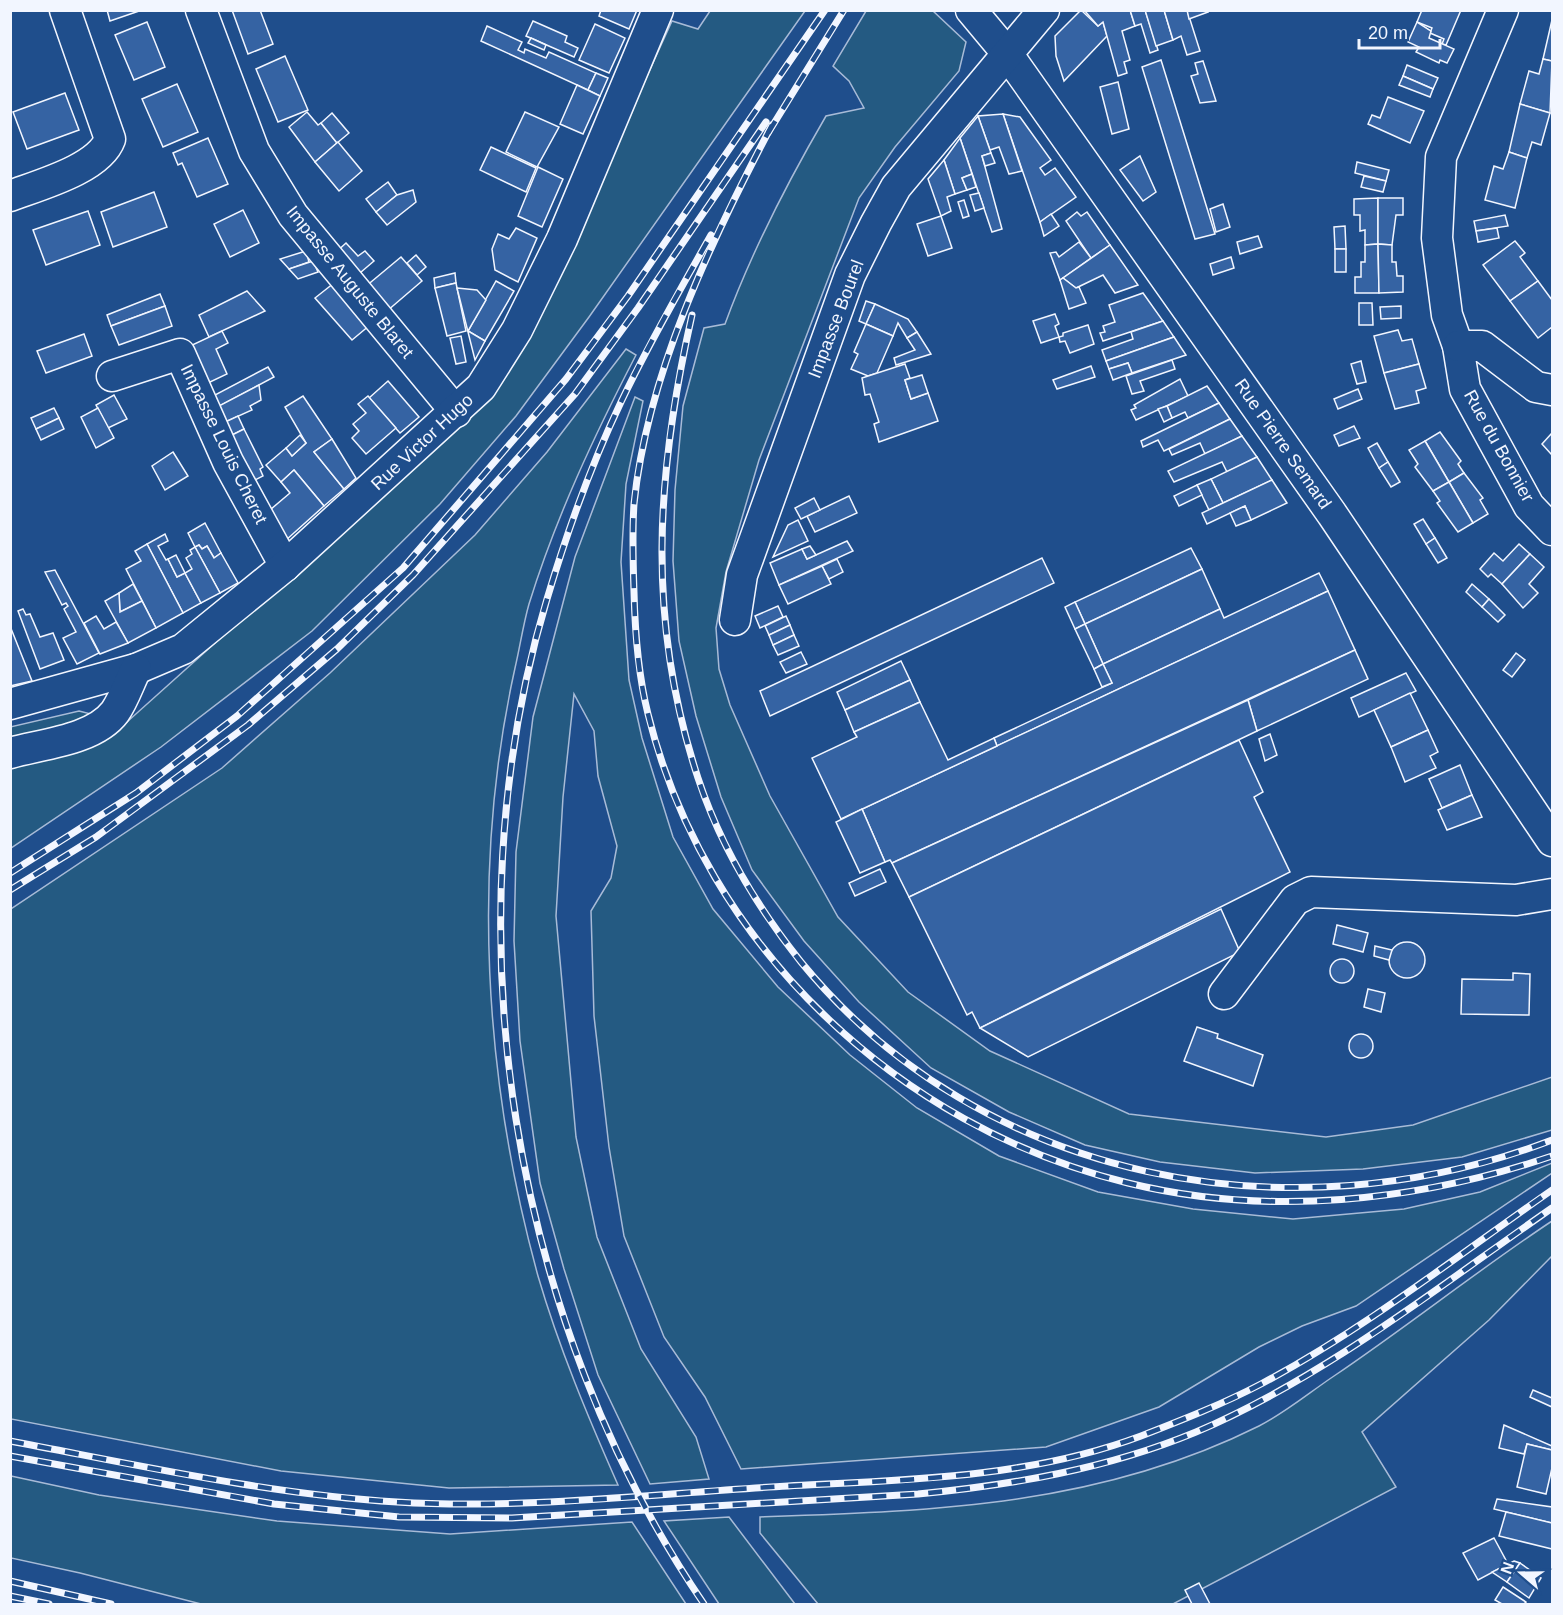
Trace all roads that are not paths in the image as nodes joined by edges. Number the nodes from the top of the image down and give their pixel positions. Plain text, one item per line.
1 (64, 10) edge
2 (201, 10) edge
3 (658, 10) edge
4 (971, 10) edge
5 (1044, 10) edge
6 (1503, 10) edge
7 (1006, 52) junction
8 (10, 196) edge
9 (1458, 346) junction
10 (112, 376) dead end
11 (1552, 390) edge
12 (456, 412) junction
13 (1552, 530) edge
14 (285, 566) junction
15 (735, 620) dead end
16 (136, 669) junction
17 (10, 704) edge
18 (10, 753) edge
19 (1552, 841) edge
20 (1552, 894) edge
21 (1224, 994) dead end

1 - 8 street
2 - 12 street, Impasse Auguste Blaret
3 - 12 street, Rue Victor Hugo
4 - 7 street, Rue Pierre Semard
5 - 7 street, Impasse Bourel
6 - 9 street, Rue du Bonnier
7 - 15 street, Impasse Bourel
7 - 19 street, Rue Pierre Semard
9 - 11 street
9 - 13 street, Rue du Bonnier
10 - 14 street, Impasse Louis Cheret
12 - 14 street, Rue Victor Hugo
14 - 16 street, Rue Victor Hugo
16 - 17 street, Rue Victor Hugo
16 - 18 street
20 - 21 street

